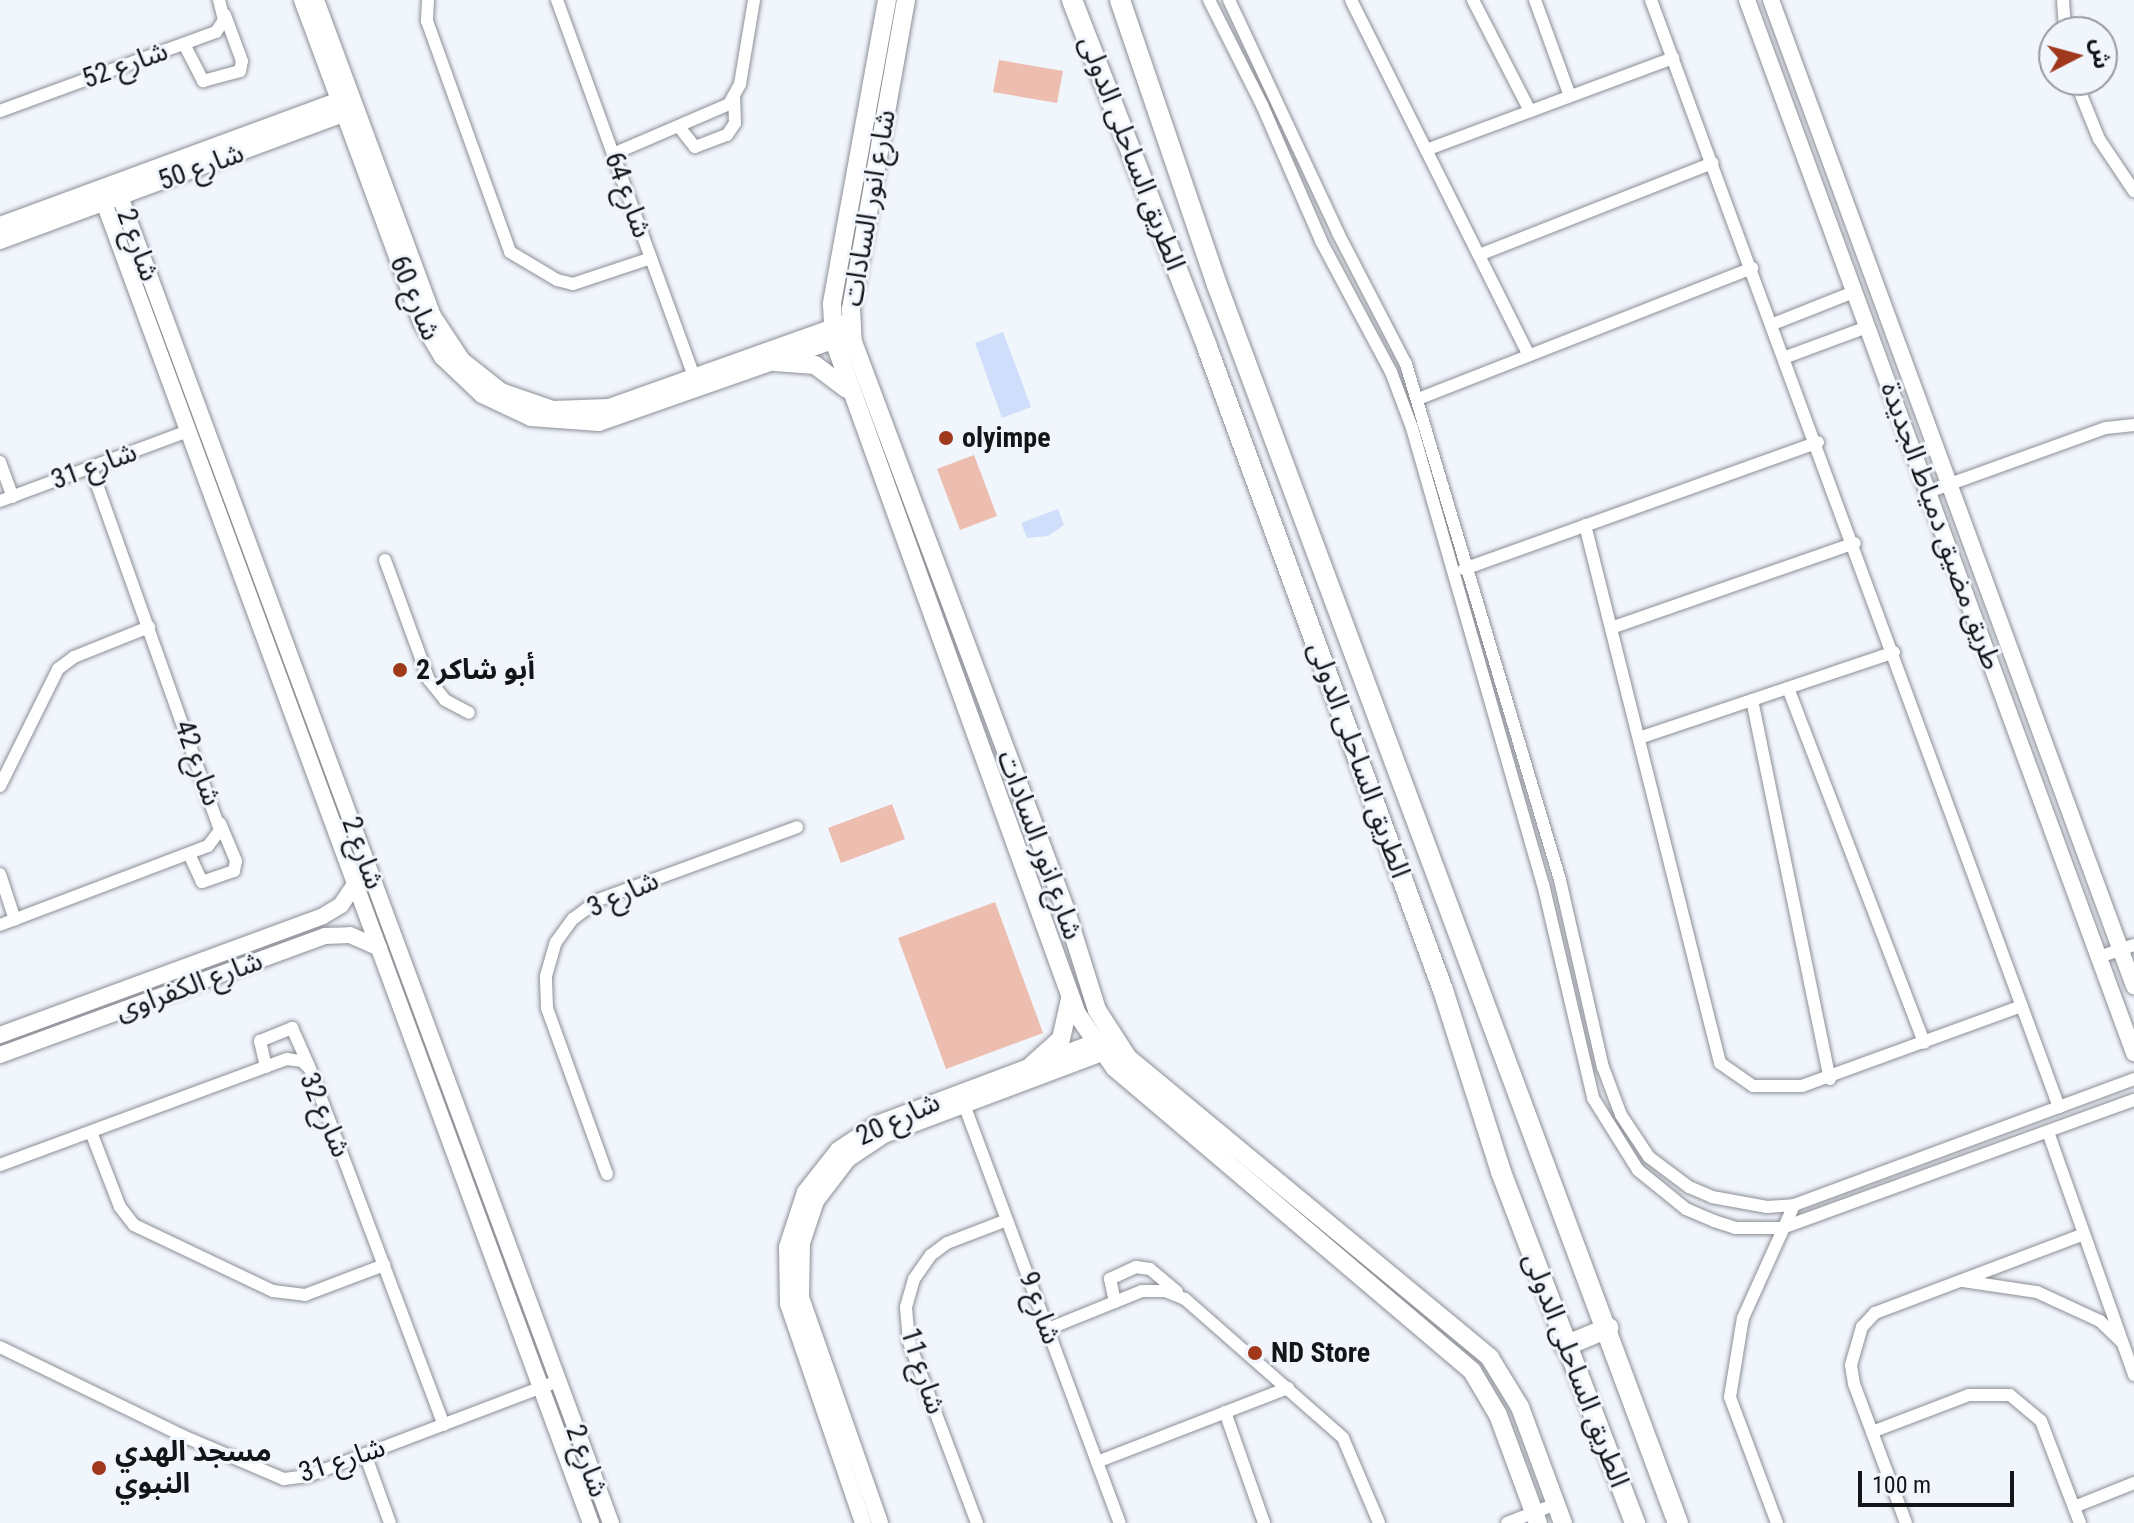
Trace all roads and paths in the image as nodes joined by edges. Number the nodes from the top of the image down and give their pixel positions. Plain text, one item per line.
1 (302, 0) edge
2 (316, 0) edge
3 (428, 0) edge
4 (557, 0) edge
5 (754, 0) edge
6 (887, 0) edge
7 (906, 0) edge
8 (1072, 0) edge
9 (1120, 0) edge
10 (1209, 0) edge
11 (1229, 0) edge
12 (1351, 0) edge
13 (1473, 0) edge
14 (1535, 0) edge
15 (1651, 0) edge
16 (1747, 0) edge
17 (1771, 0) edge
18 (221, 6) edge
19 (184, 44) junction
20 (876, 53) junction
21 (896, 56) junction
22 (1673, 58) junction
23 (1570, 96) junction
24 (2082, 96) edge
25 (734, 99) junction
26 (348, 105) junction
27 (0, 110) edge
28 (1530, 111) junction
29 (680, 128) junction
30 (1426, 150) junction
31 (613, 154) junction
32 (1712, 163) junction
33 (2134, 191) edge
34 (109, 193) junction
35 (0, 225) edge
36 (0, 241) edge
37 (1479, 255) junction
38 (651, 258) junction
39 (1752, 268) junction
40 (1854, 292) junction
41 (1773, 324) junction
42 (1867, 327) junction
43 (842, 331) junction
44 (1529, 355) junction
45 (1786, 357) junction
46 (775, 362) junction
47 (696, 384) junction
48 (853, 398) junction
49 (1418, 399) junction
50 (2134, 425) edge
51 (195, 429) junction
52 (1818, 442) junction
53 (0, 462) edge
54 (91, 467) junction
55 (1950, 484) junction
56 (1928, 492) junction
57 (6, 499) edge
58 (1585, 525) junction
59 (1855, 543) junction
60 (385, 560) dead end
61 (1469, 567) junction
62 (1454, 573) junction
63 (149, 627) junction
64 (1611, 628) junction
65 (1894, 652) junction
66 (1788, 688) junction
67 (1752, 700) junction
68 (469, 713) dead end
69 (315, 725) junction
70 (299, 732) junction
71 (1639, 738) junction
72 (0, 786) edge
73 (219, 819) junction
74 (797, 827) dead end
75 (189, 854) junction
76 (0, 874) edge
77 (355, 884) junction
78 (327, 914) junction
79 (15, 920) junction
80 (0, 925) edge
81 (335, 934) junction
82 (2127, 947) edge
83 (379, 948) junction
84 (2099, 957) junction
85 (2134, 986) edge
86 (1069, 993) junction
87 (2022, 1006) junction
88 (0, 1035) edge
89 (1924, 1043) junction
90 (1106, 1045) junction
91 (2134, 1053) edge
92 (0, 1055) edge
93 (1032, 1065) junction
94 (266, 1067) junction
95 (310, 1069) junction
96 (1830, 1079) junction
97 (2134, 1079) edge
98 (450, 1089) junction
99 (433, 1095) junction
100 (962, 1098) junction
101 (2134, 1100) edge
102 (2059, 1107) junction
103 (91, 1132) junction
104 (2048, 1132) junction
105 (0, 1165) edge
106 (607, 1174) dead end
107 (1794, 1205) junction
108 (1328, 1219) junction
109 (1007, 1220) junction
110 (1782, 1228) junction
111 (2084, 1234) junction
112 (1313, 1238) junction
113 (384, 1265) junction
114 (1960, 1280) junction
115 (1185, 1299) junction
116 (1115, 1302) junction
117 (1608, 1328) junction
118 (1048, 1329) junction
119 (2123, 1343) junction
120 (1565, 1346) junction
121 (0, 1347) edge
122 (2134, 1375) edge
123 (558, 1381) junction
124 (541, 1388) junction
125 (1288, 1388) junction
126 (1225, 1412) junction
127 (444, 1425) junction
128 (1872, 1432) junction
129 (365, 1454) junction
130 (1097, 1462) junction
131 (2134, 1483) edge
132 (1556, 1504) junction
133 (2074, 1507) junction
134 (1536, 1518) edge
135 (390, 1523) edge
136 (591, 1523) edge
137 (611, 1523) edge
138 (863, 1523) edge
139 (880, 1523) edge
140 (977, 1523) edge
141 (1120, 1523) edge
142 (1264, 1523) edge
143 (1379, 1523) edge
144 (1507, 1523) edge
145 (1563, 1523) edge
146 (1635, 1523) edge
147 (1678, 1523) edge
148 (1777, 1523) edge
149 (1906, 1523) edge
150 (2080, 1523) edge

1 - 26 street, شارع 60
2 - 26 street, شارع 60
3 - 38 street
4 - 31 street, شارع 64
5 - 25 street
6 - 20 main road, شارع انور السادات
7 - 21 main road, شارع انور السادات
8 - 120 highway, الطريق الساحلى الدولى
9 - 117 highway, الطريق الساحلى الدولى
10 - 62 street
11 - 49 street
12 - 30 street
13 - 28 street
14 - 23 street
15 - 22 street
16 - 40 street, طريق مضيق دمياط الجديدة
17 - 55 street, طريق مضيق دمياط الجديدة
18 - 19 street, شارع 52
18 - 19 street
19 - 27 street, شارع 52
20 - 21 main road
20 - 43 main road, شارع انور السادات
21 - 43 main road, شارع انور السادات
22 - 23 street
22 - 32 street
23 - 28 street
24 - 33 street
25 - 29 street
25 - 29 street
26 - 34 street, شارع 50
26 - 47 street, شارع 60
28 - 30 street
29 - 31 street
30 - 37 street
31 - 38 street, شارع 64
32 - 37 street
32 - 39 street
34 - 35 street, شارع 50
34 - 36 street, شارع 50
34 - 51 street, شارع 2
37 - 44 street
38 - 47 street, شارع 64
39 - 41 street
39 - 44 street
40 - 41 street
40 - 42 street, طريق مضيق دمياط الجديدة
41 - 45 street
42 - 45 street
42 - 56 street, طريق مضيق دمياط الجديدة
43 - 46 street, شارع 60
43 - 47 street, شارع 60
43 - 48 main road, شارع انور السادات
43 - 90 main road, شارع انور السادات
44 - 49 street
45 - 52 street
46 - 47 street, شارع 60
46 - 48 main road
48 - 86 main road, شارع انور السادات
49 - 61 street
50 - 55 street
51 - 54 street, شارع 31
51 - 69 street, شارع 2
51 - 70 street, شارع 2
52 - 58 street
52 - 59 street
53 - 57 street
54 - 57 street, شارع 31
54 - 63 street, شارع 42
55 - 56 street
55 - 82 street, طريق مضيق دمياط الجديدة
56 - 84 street, طريق مضيق دمياط الجديدة
58 - 61 street
58 - 64 street
59 - 64 street
59 - 65 street
60 - 68 street
61 - 62 street
61 - 107 street
62 - 110 street
63 - 72 street
63 - 73 street, شارع 42
64 - 71 street
65 - 66 street
65 - 87 street
66 - 67 street
66 - 89 street
67 - 71 street
67 - 96 street
69 - 70 street
69 - 98 street, شارع 2
70 - 77 street, شارع 2
71 - 96 street
73 - 75 street, شارع 42
73 - 75 street
74 - 106 street, شارع 3
75 - 79 street, شارع 42
76 - 79 street
77 - 78 street, شارع الكفراوى
77 - 83 street, شارع 2
78 - 81 street
78 - 88 street, شارع الكفراوى
79 - 80 street, شارع 42
81 - 83 street
81 - 92 street, شارع الكفراوى
82 - 84 street
82 - 85 street, طريق مضيق دمياط الجديدة
83 - 99 street, شارع 2
84 - 91 street, طريق مضيق دمياط الجديدة
86 - 90 main road, شارع انور السادات
86 - 93 main road
87 - 89 street
87 - 102 street
89 - 96 street
90 - 93 street, شارع 20
90 - 100 street, شارع 20
90 - 108 main road, شارع انور السادات
90 - 112 main road, شارع انور السادات
93 - 100 street, شارع 20
94 - 95 street, شارع 32
94 - 95 street
94 - 103 street, شارع 32
95 - 113 street, شارع 32
97 - 102 street
98 - 99 street
98 - 123 street, شارع 2
99 - 124 street, شارع 2
100 - 109 street, شارع 9
100 - 138 street, شارع 20
100 - 139 street, شارع 20
101 - 104 street
102 - 107 street
103 - 105 street, شارع 32
103 - 113 street
104 - 110 street
104 - 111 street
107 - 110 street
108 - 112 main road
108 - 132 main road, شارع انور السادات
109 - 118 street, شارع 9
109 - 140 street, شارع 11
110 - 148 street
111 - 114 street
111 - 119 street
112 - 134 main road, شارع انور السادات
113 - 127 street, شارع 32
114 - 119 street
114 - 128 street
115 - 116 street
115 - 116 street
115 - 125 street
116 - 118 street
117 - 120 highway
117 - 147 highway, الطريق الساحلى الدولى
118 - 130 street, شارع 9
119 - 122 street
120 - 146 highway, الطريق الساحلى الدولى
121 - 129 street, شارع 31
123 - 124 street, شارع 31
123 - 137 street, شارع 2
124 - 127 street, شارع 31
124 - 136 street, شارع 2
125 - 126 street
125 - 143 street
126 - 130 street
126 - 142 street
127 - 129 street, شارع 31
128 - 133 street
128 - 149 street
129 - 135 street
130 - 141 street, شارع 9
131 - 133 street
132 - 134 street
132 - 145 main road, شارع انور السادات
133 - 150 street
134 - 144 street

